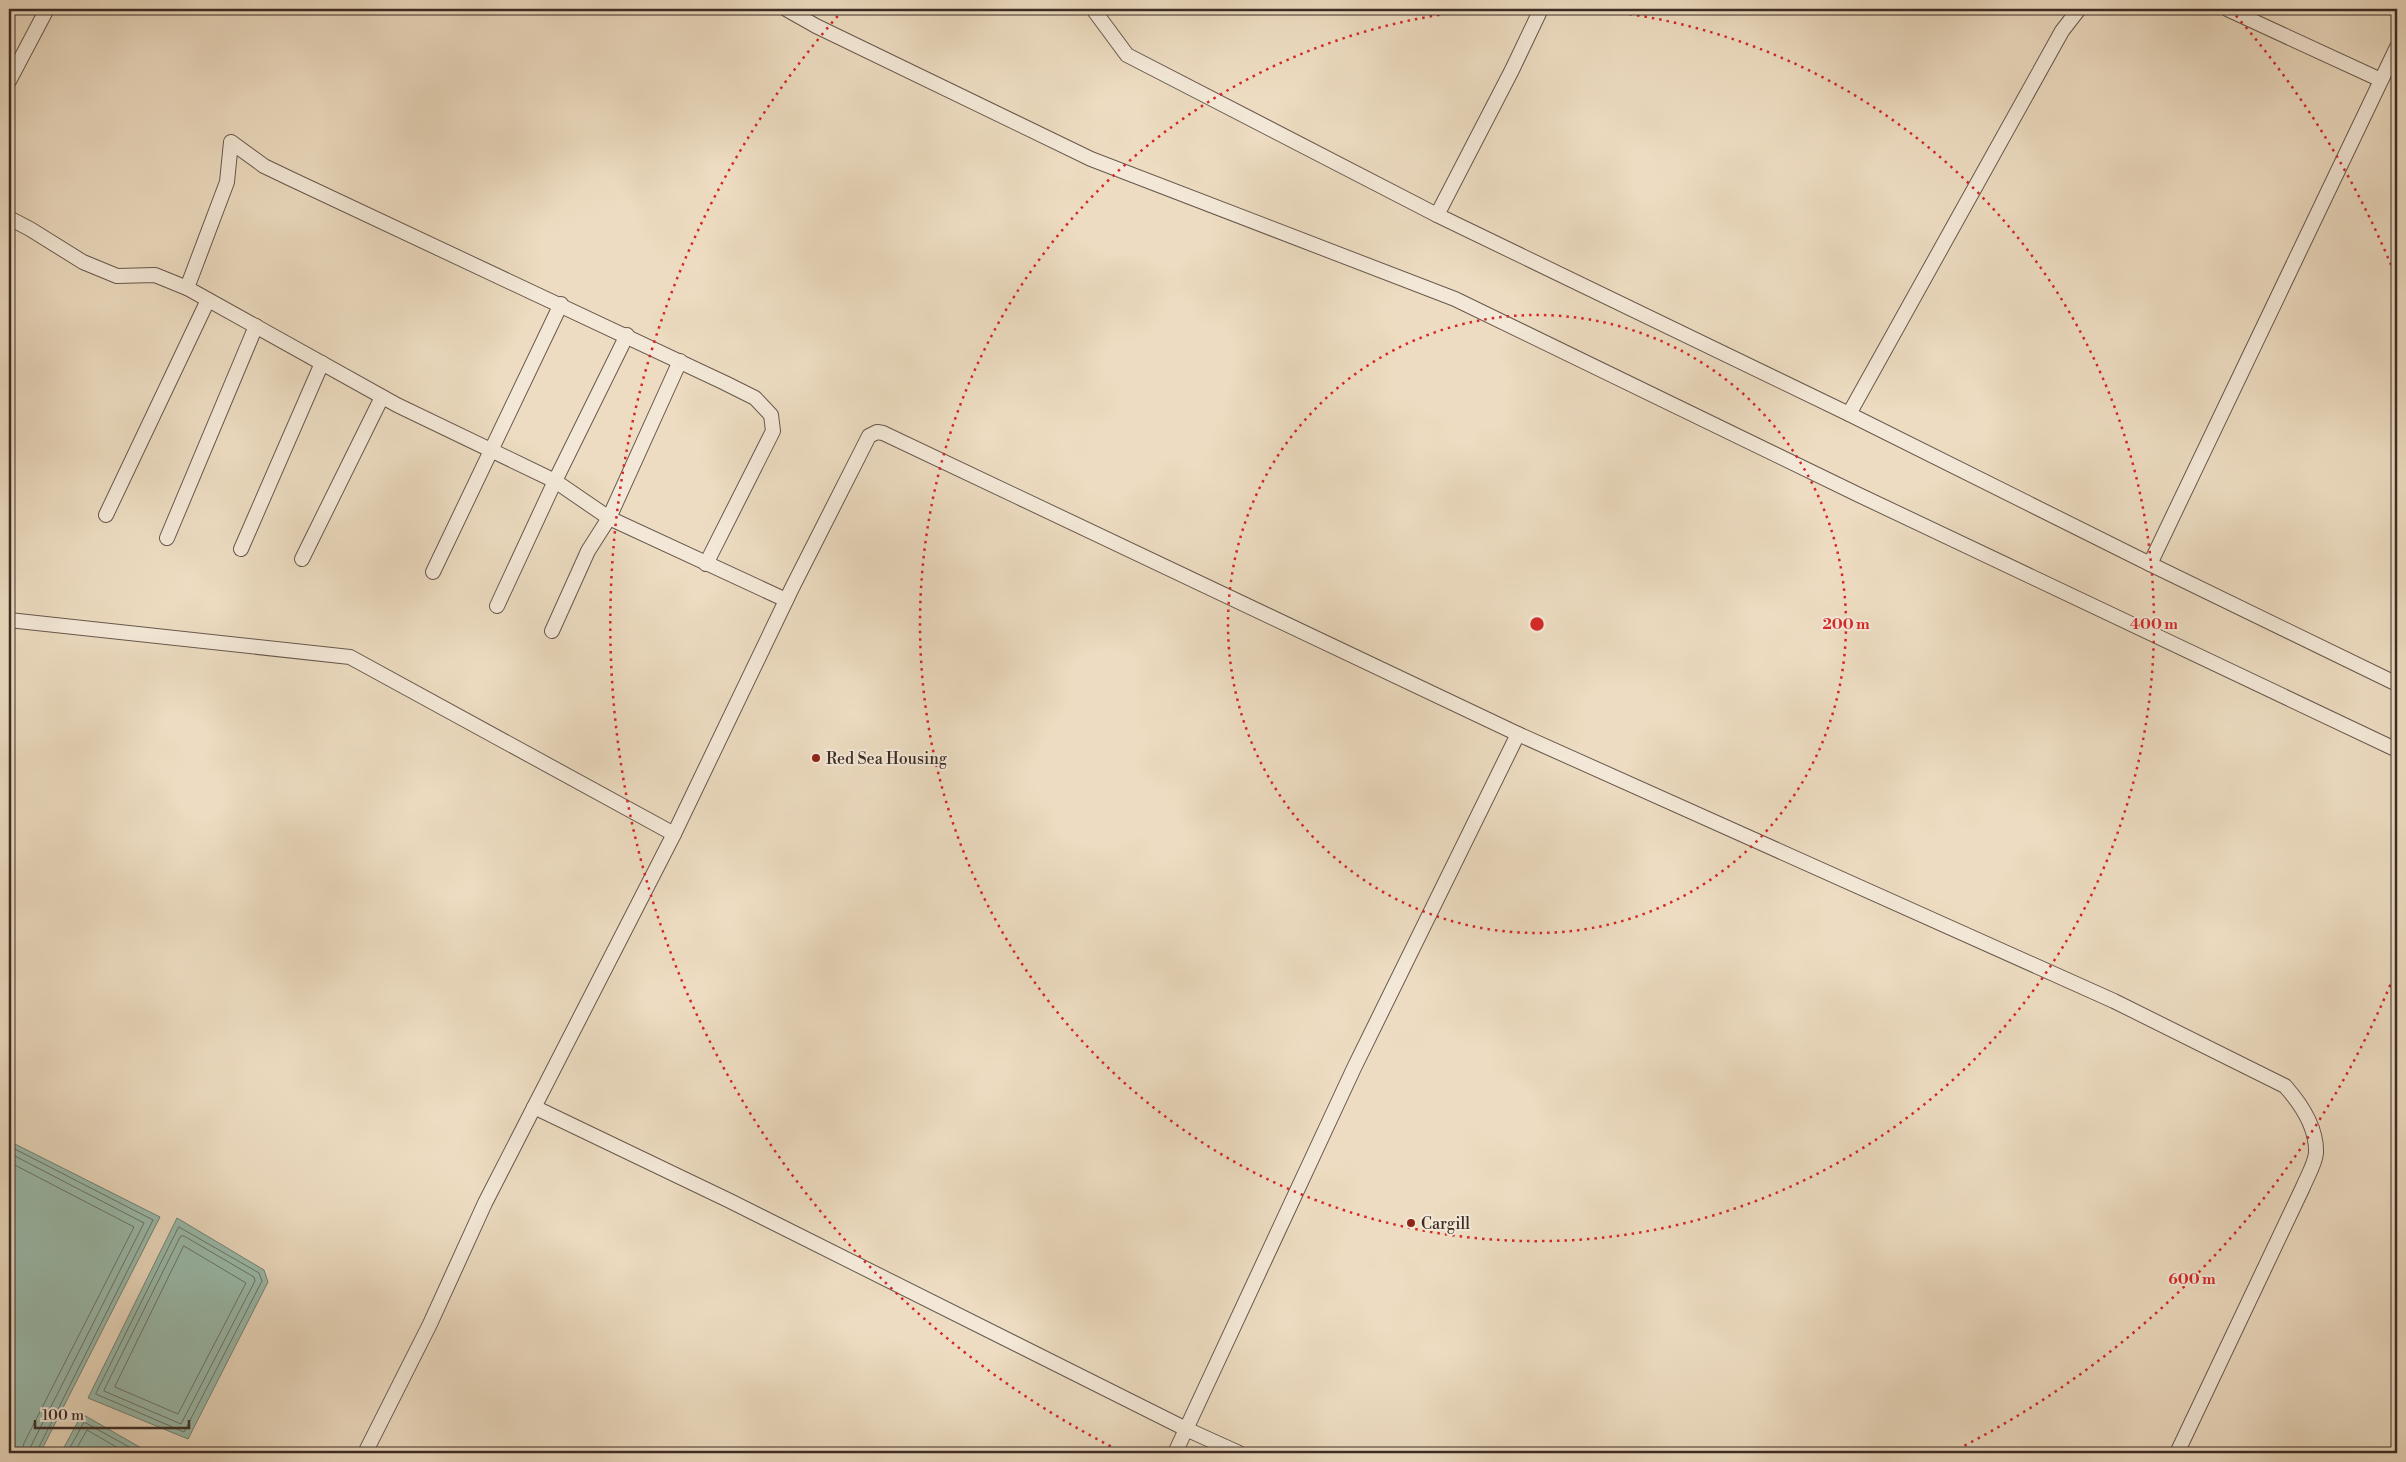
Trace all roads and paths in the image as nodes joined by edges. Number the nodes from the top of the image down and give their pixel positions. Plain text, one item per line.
1 (47, 9) edge
2 (786, 9) edge
3 (1093, 9) edge
4 (1541, 9) edge
5 (2079, 9) edge
6 (2228, 9) edge
7 (2397, 47) edge
8 (2381, 80) junction
9 (9, 81) edge
10 (1437, 215) junction
11 (9, 218) edge
12 (187, 288) junction
13 (208, 300) junction
14 (561, 304) junction
15 (256, 326) junction
16 (627, 335) junction
17 (680, 360) junction
18 (322, 363) junction
19 (382, 397) junction
20 (1849, 414) junction
21 (493, 450) junction
22 (555, 481) junction
23 (106, 515) dead end
24 (609, 518) junction
25 (168, 538) dead end
26 (241, 549) dead end
27 (302, 559) dead end
28 (706, 564) junction
29 (2150, 564) junction
30 (433, 572) dead end
31 (786, 600) junction
32 (497, 606) dead end
33 (9, 620) edge
34 (552, 631) dead end
35 (2397, 684) edge
36 (1518, 734) junction
37 (2397, 750) edge
38 (674, 834) junction
39 (534, 1107) junction
40 (1186, 1429) junction
41 (365, 1453) edge
42 (1175, 1453) edge
43 (1239, 1453) edge
44 (2177, 1453) edge

1 - 9 street
2 - 37 street
3 - 10 street
4 - 10 street
5 - 20 street
6 - 8 street
7 - 8 street
8 - 29 street
10 - 20 street
11 - 12 street
12 - 13 street
12 - 14 street
13 - 15 street
13 - 23 street
14 - 16 street
14 - 21 street
15 - 18 street
15 - 25 street
16 - 17 street
16 - 22 street
17 - 24 street
17 - 28 street
18 - 19 street
18 - 26 street
19 - 21 street
19 - 27 street
20 - 29 street
21 - 22 street
21 - 30 street
22 - 24 street
22 - 32 street
24 - 28 street
24 - 34 street
28 - 31 street
29 - 35 street
31 - 36 street
31 - 38 street
33 - 38 street
36 - 40 street
36 - 44 street
38 - 39 street
39 - 40 street
39 - 41 street
40 - 42 street
40 - 43 street

